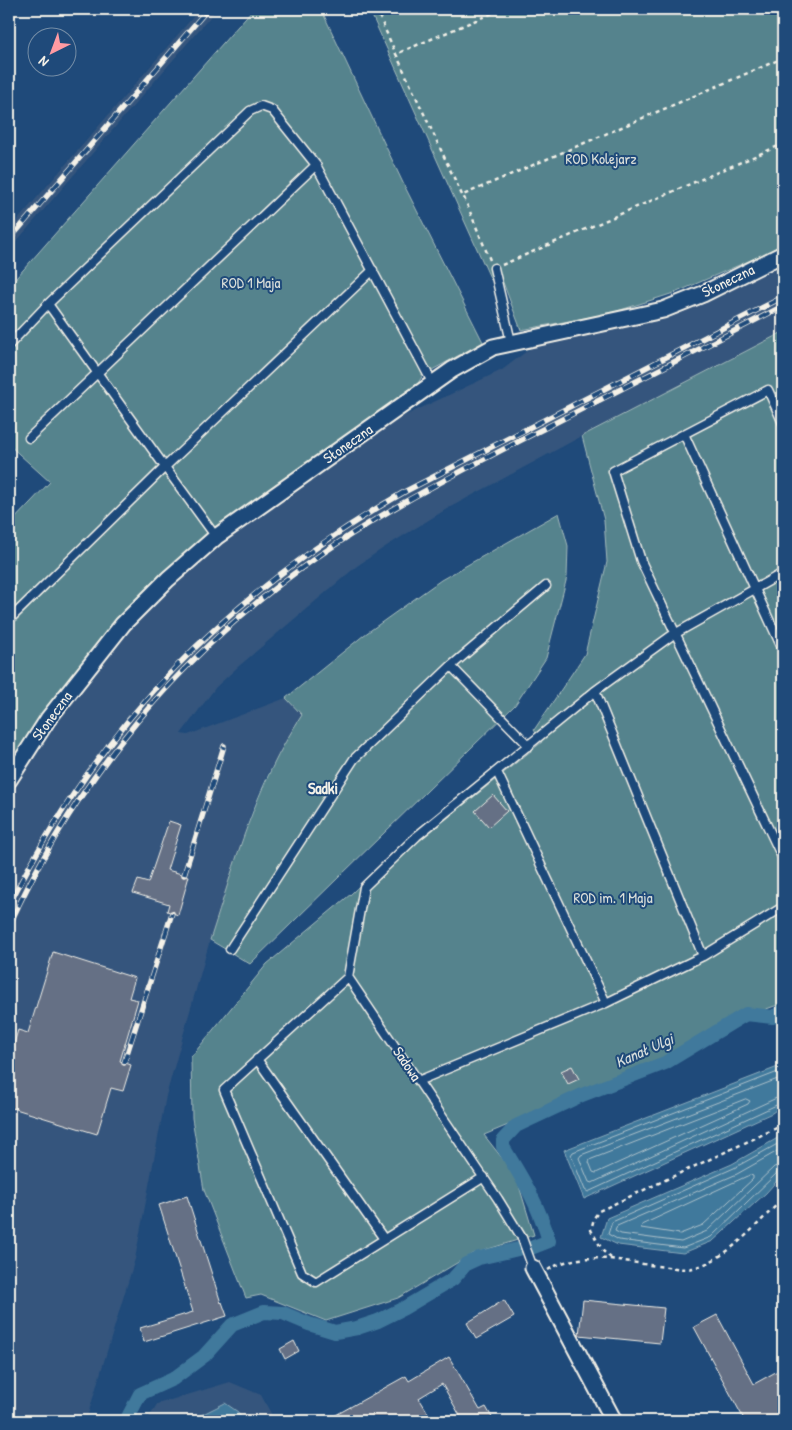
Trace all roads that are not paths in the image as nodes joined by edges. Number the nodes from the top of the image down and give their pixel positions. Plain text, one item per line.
1 (316, 165) junction
2 (783, 254) edge
3 (494, 268) road end
4 (373, 270) junction
5 (48, 304) junction
6 (511, 342) junction
7 (9, 345) edge
8 (98, 374) junction
9 (433, 384) junction
10 (783, 423) edge
11 (684, 434) junction
12 (29, 438) dead end
13 (165, 467) junction
14 (216, 537) junction
15 (783, 573) edge
16 (546, 586) dead end
17 (754, 589) junction
18 (9, 620) edge
19 (675, 633) junction
20 (783, 650) edge
21 (451, 666) junction
22 (595, 691) junction
23 (529, 746) junction
24 (497, 772) junction
25 (9, 780) edge
26 (783, 859) edge
27 (783, 907) edge
28 (230, 950) dead end
29 (703, 956) junction
30 (348, 977) junction
31 (606, 1003) junction
32 (257, 1060) junction
33 (418, 1081) junction
34 (484, 1177) junction
35 (384, 1239) junction
36 (535, 1273) joint
37 (614, 1421) edge

1 - 4 lane
1 - 5 lane
1 - 8 lane
2 - 6 street, Słoneczna
3 - 6 lane
4 - 9 lane
4 - 13 lane
5 - 7 lane
5 - 8 lane
6 - 9 street, Słoneczna
8 - 12 lane
8 - 13 lane
9 - 14 street, Słoneczna
10 - 11 lane
11 - 17 lane
11 - 19 lane
13 - 14 lane
13 - 18 lane
14 - 25 street, Słoneczna
15 - 17 lane
16 - 21 lane
17 - 19 lane
17 - 20 lane
19 - 22 lane
19 - 26 lane
21 - 23 lane
21 - 28 lane
22 - 23 lane
22 - 29 lane
23 - 24 lane
24 - 30 lane
24 - 31 lane
27 - 29 lane
29 - 31 lane
30 - 32 lane
30 - 33 lane, Sadowa
31 - 33 lane
32 - 35 lane
32 - 35 lane
33 - 34 lane, Sadowa
34 - 35 lane
34 - 36 lane, Sadowa
36 - 37 street, Sadowa

